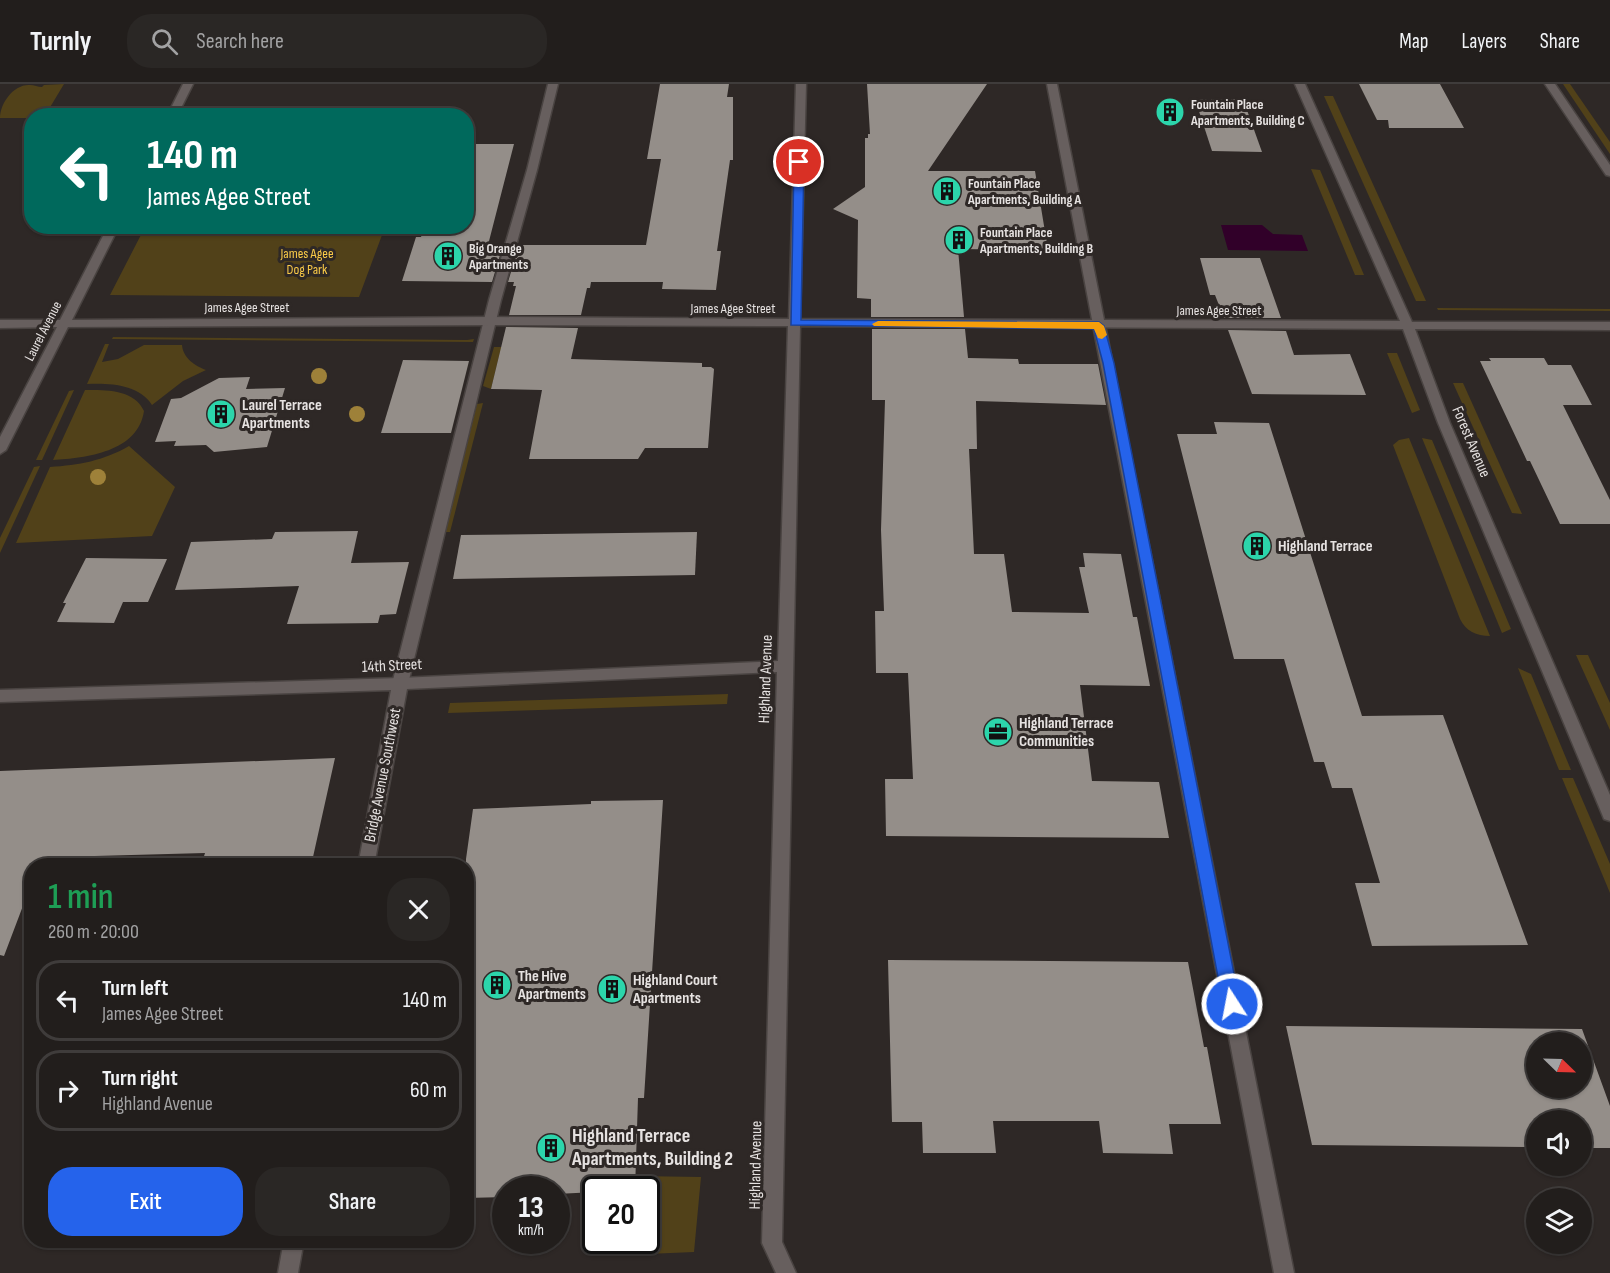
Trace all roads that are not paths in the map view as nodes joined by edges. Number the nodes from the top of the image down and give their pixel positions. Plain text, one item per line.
1 (188, 84) edge
2 (552, 84) edge
3 (801, 84) edge
4 (1052, 84) edge
5 (1300, 84) edge
6 (1550, 84) edge
7 (176, 108) edge
8 (1610, 173) edge
9 (110, 234) edge
10 (490, 321) junction
11 (65, 322) junction
12 (795, 323) junction
13 (0, 324) edge
14 (1407, 324) junction
15 (1099, 326) junction
16 (1610, 326) edge
17 (0, 450) edge
18 (785, 666) junction
19 (400, 684) junction
20 (0, 696) edge
21 (1610, 814) edge
22 (367, 858) edge
23 (293, 1248) edge
24 (288, 1273) edge
25 (786, 1273) edge
26 (1284, 1273) edge

1 - 7 street
2 - 10 street, Bridge Avenue Southwest
3 - 12 street, Highland Avenue
4 - 15 street
5 - 14 street, Forest Avenue
6 - 8 street
9 - 11 street, Laurel Avenue
10 - 11 street, James Agee Street
10 - 12 street, James Agee Street
10 - 19 street, Bridge Avenue Southwest
11 - 13 street, James Agee Street
11 - 17 street, Laurel Avenue
12 - 15 street, James Agee Street
12 - 18 street, Highland Avenue
14 - 15 street, James Agee Street
14 - 16 street, James Agee Street
14 - 21 street, Forest Avenue
15 - 26 street
18 - 19 street, 14th Street
18 - 25 street, Highland Avenue
19 - 20 street, 14th Street
19 - 22 street, Bridge Avenue Southwest
23 - 24 street

